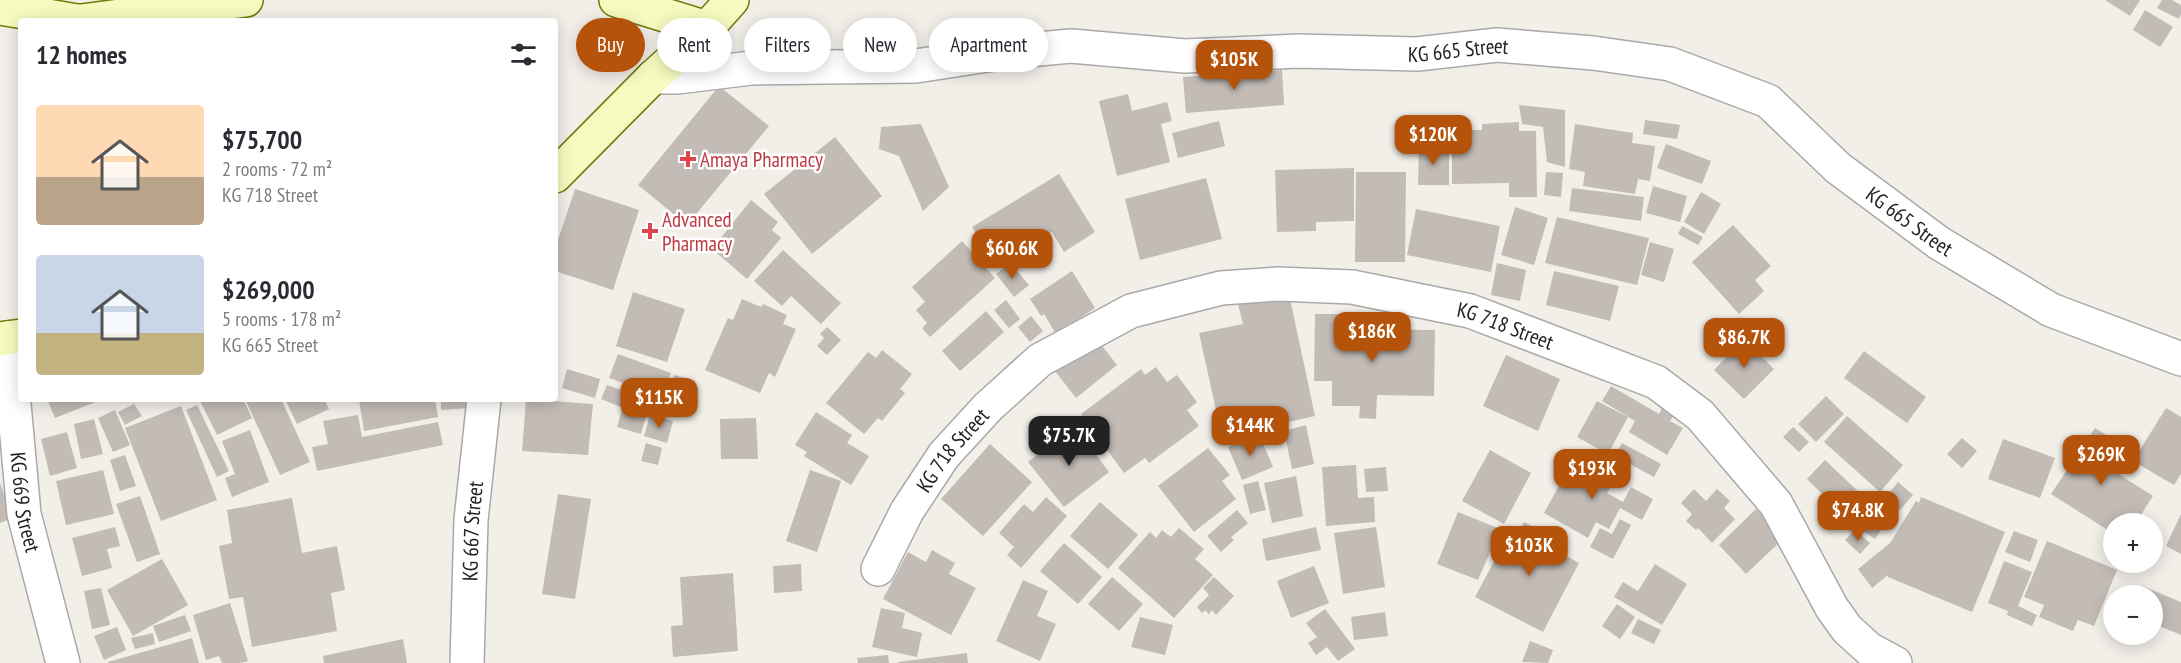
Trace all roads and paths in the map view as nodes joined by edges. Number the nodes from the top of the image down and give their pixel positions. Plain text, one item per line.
1 (246, 0) edge
2 (616, 0) edge
3 (732, 0) edge
4 (0, 8) edge
5 (61, 18) edge
6 (103, 18) edge
7 (674, 18) edge
8 (716, 18) edge
9 (659, 72) edge
10 (653, 77) junction
11 (558, 173) edge
12 (10, 337) edge
13 (2181, 359) edge
14 (484, 402) edge
15 (878, 569) dead end
16 (63, 663) edge
17 (467, 663) edge
18 (1894, 663) edge

1 - 6 street
2 - 7 street
3 - 8 street
4 - 5 street
9 - 10 street
10 - 11 street
10 - 13 street, KG 665 Street
12 - 16 street, KG 669 Street
14 - 17 street, KG 667 Street
15 - 18 street, KG 718 Street

